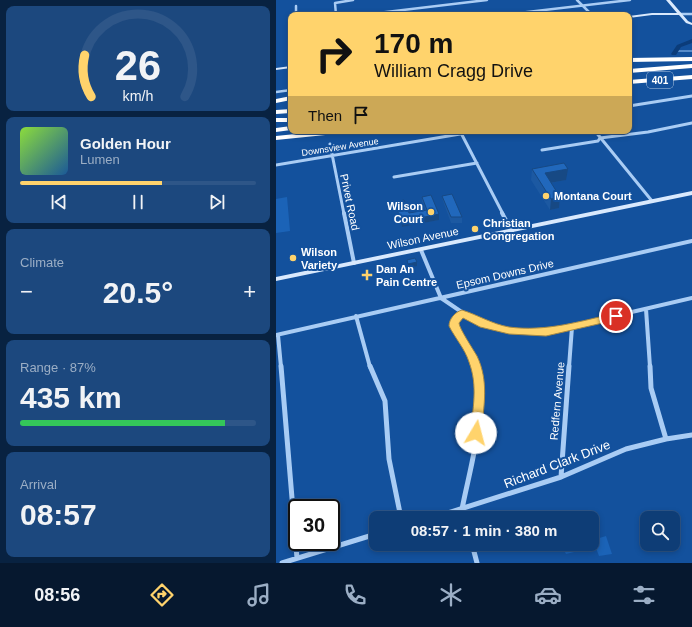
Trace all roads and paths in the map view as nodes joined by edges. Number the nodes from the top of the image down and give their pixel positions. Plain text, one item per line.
1 (353, 0) edge
2 (487, 0) edge
3 (577, 0) edge
4 (630, 0) edge
5 (668, 0) edge
6 (582, 5) junction
7 (296, 6) dead end
8 (675, 7) junction
9 (296, 12) edge
10 (336, 12) edge
11 (387, 12) edge
12 (525, 12) edge
13 (589, 12) edge
14 (662, 14) junction
15 (680, 14) junction
16 (685, 14) junction
17 (692, 14) edge
18 (632, 17) edge
19 (692, 21) edge
20 (692, 24) edge
21 (692, 59) edge
22 (632, 61) edge
23 (692, 66) edge
24 (288, 67) edge
25 (276, 69) edge
26 (632, 70) edge
27 (692, 71) edge
28 (632, 76) edge
29 (692, 77) edge
30 (632, 82) edge
31 (288, 90) edge
32 (276, 92) edge
33 (692, 96) edge
34 (288, 99) edge
35 (276, 101) edge
36 (288, 105) edge
37 (632, 106) edge
38 (276, 107) edge
39 (288, 111) edge
40 (276, 112) edge
41 (276, 120) edge
42 (288, 120) edge
43 (692, 123) edge
44 (288, 128) edge
45 (276, 130) edge
46 (315, 134) edge
47 (450, 134) edge
48 (462, 134) edge
49 (597, 134) edge
50 (276, 138) edge
51 (600, 138) junction
52 (330, 144) dead end
53 (542, 150) dead end
54 (331, 155) junction
55 (477, 162) junction
56 (276, 164) edge
57 (394, 177) dead end
58 (692, 193) edge
59 (652, 201) junction
60 (512, 230) junction
61 (692, 241) edge
62 (421, 250) junction
63 (354, 263) junction
64 (276, 279) edge
65 (441, 298) junction
66 (692, 298) edge
67 (646, 309) junction
68 (462, 314) junction
69 (356, 316) junction
70 (572, 327) junction
71 (277, 335) edge
72 (692, 435) edge
73 (666, 439) junction
74 (561, 477) junction
75 (462, 509) junction
76 (400, 511) edge
77 (455, 511) edge
78 (369, 536) edge
79 (474, 551) edge
80 (297, 558) junction
81 (282, 563) edge
82 (477, 563) edge

1 - 10 street
2 - 11 street
3 - 6 street
4 - 6 street
5 - 8 main road
6 - 12 street
6 - 13 street
7 - 9 street
8 - 14 main road
8 - 15 main road
8 - 16 main road
14 - 15 main road
14 - 18 main road
15 - 16 street
15 - 20 main road
16 - 17 street
16 - 19 main road
21 - 22 highway, 401
23 - 26 highway, 401
24 - 25 main road
27 - 28 highway, 401
29 - 30 highway, 401
31 - 32 street
33 - 37 street
34 - 35 highway
36 - 38 highway
39 - 40 highway
41 - 42 highway
43 - 51 street
44 - 45 highway
46 - 50 highway
47 - 54 street, Downsview Avenue
48 - 55 street
49 - 51 street
51 - 53 street
51 - 59 street
52 - 54 street, Privet Road
54 - 56 street, Downsview Avenue
54 - 63 street, Privet Road
55 - 57 street
55 - 60 street
58 - 59 main road, Wilson Avenue
59 - 60 main road, Wilson Avenue
60 - 62 main road, Wilson Avenue
61 - 65 street, Epsom Downs Drive
62 - 63 main road, Wilson Avenue
62 - 65 street
63 - 64 main road, Wilson Avenue
65 - 68 street
65 - 69 street, Epsom Downs Drive
66 - 67 street
67 - 70 street
67 - 73 street
68 - 70 street
68 - 75 street
69 - 71 street, Epsom Downs Drive
69 - 76 street
70 - 74 street, Redfern Avenue
71 - 80 street
72 - 73 street, Richard Clark Drive
73 - 74 street, Richard Clark Drive
74 - 75 street, Richard Clark Drive
75 - 77 street, Richard Clark Drive
78 - 80 street
79 - 82 street
80 - 81 street

